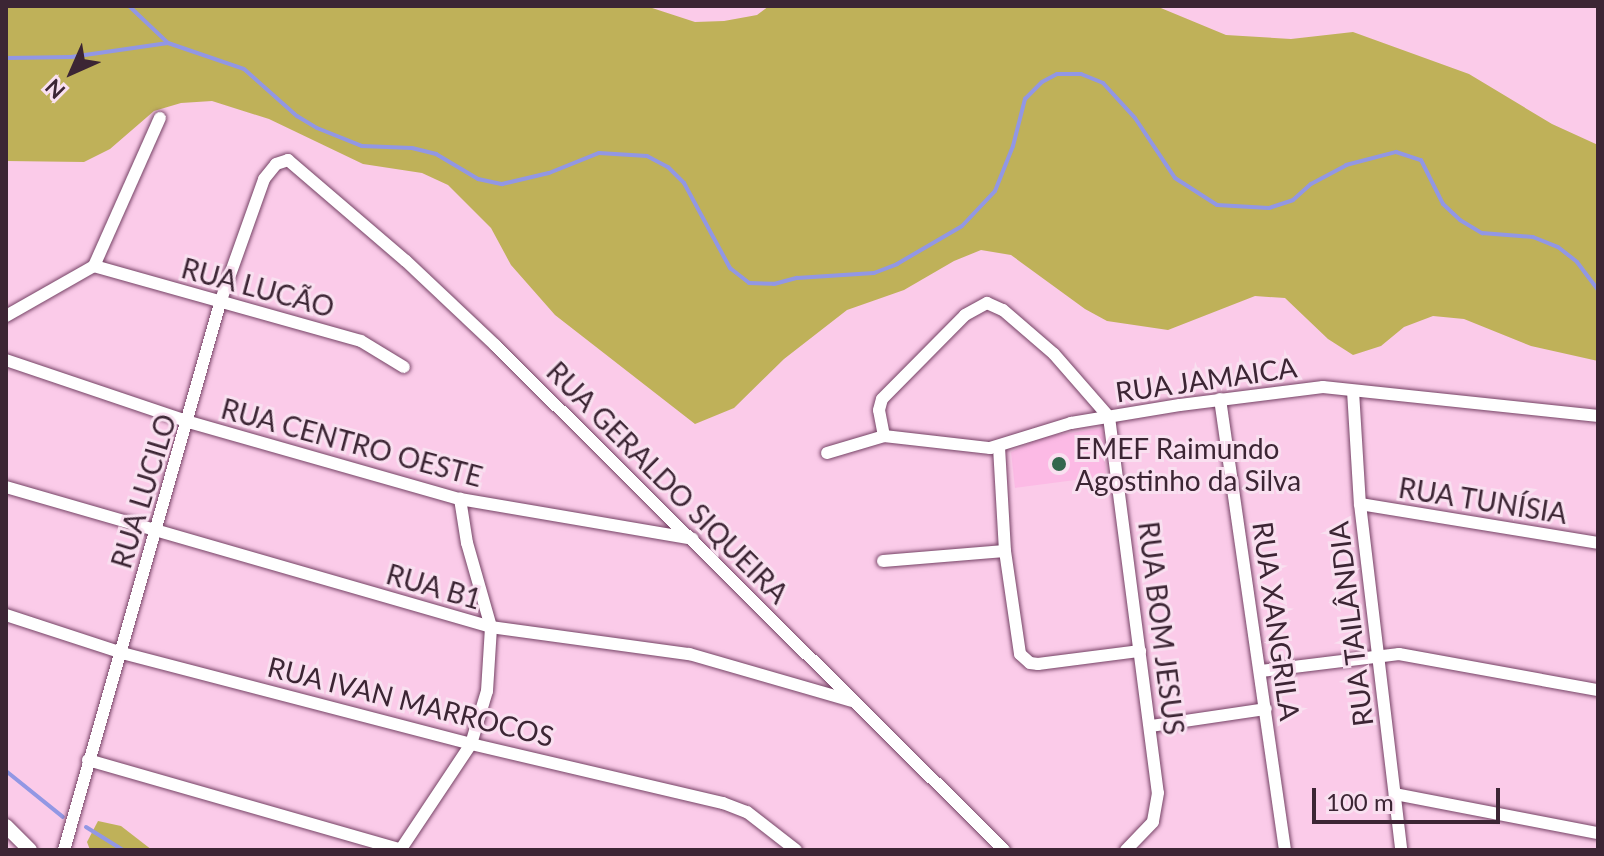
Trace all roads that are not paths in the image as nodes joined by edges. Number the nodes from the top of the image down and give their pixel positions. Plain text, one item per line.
1 (160, 118) dead end
2 (288, 160) joint
3 (94, 266) junction
4 (221, 300) junction
5 (6, 316) edge
6 (6, 360) edge
7 (404, 367) dead end
8 (1353, 391) junction
9 (1220, 399) junction
10 (1598, 416) edge
11 (1109, 417) junction
12 (189, 422) junction
13 (884, 436) junction
14 (999, 447) junction
15 (827, 453) dead end
16 (6, 487) edge
17 (460, 499) junction
18 (1360, 504) junction
19 (155, 530) junction
20 (693, 539) junction
21 (1598, 543) edge
22 (1005, 551) junction
23 (883, 561) dead end
24 (6, 615) edge
25 (491, 627) junction
26 (1140, 651) junction
27 (122, 653) junction
28 (1377, 656) junction
29 (1261, 671) junction
30 (1598, 690) edge
31 (855, 702) junction
32 (1266, 709) junction
33 (1151, 726) junction
34 (471, 744) junction
35 (88, 760) junction
36 (1395, 794) junction
37 (6, 826) edge
38 (1598, 833) edge
39 (30, 850) edge
40 (64, 850) edge
41 (402, 850) edge
42 (796, 850) edge
43 (1004, 850) edge
44 (1126, 850) edge
45 (1285, 850) edge
46 (1401, 850) edge

1 - 3 street
2 - 4 street, RUA LUCILO
2 - 20 street, RUA GERALDO SIQUEIRA
3 - 4 street, RUA LUCÃO
3 - 5 street
4 - 7 street, RUA LUCÃO
4 - 12 street, RUA LUCILO
6 - 12 street, RUA CENTRO OESTE
8 - 9 street, RUA JAMAICA
8 - 10 street, RUA JAMAICA
8 - 18 street, RUA TAILÂNDIA
9 - 11 street, RUA JAMAICA
9 - 29 street, RUA XANGRILA
11 - 13 street
11 - 14 street, RUA JAMAICA
11 - 26 street, RUA BOM JESUS
12 - 17 street, RUA CENTRO OESTE
12 - 19 street, RUA LUCILO
13 - 14 street, RUA JAMAICA
13 - 15 street, RUA JAMAICA
14 - 22 street
16 - 19 street, RUA B1
17 - 20 street, RUA CENTRO OESTE
17 - 25 street
18 - 21 street, RUA TUNÍSIA
18 - 28 street, RUA TAILÂNDIA
19 - 25 street, RUA B1
19 - 27 street, RUA LUCILO
20 - 31 street, RUA GERALDO SIQUEIRA
22 - 23 street
22 - 26 street
24 - 27 street, RUA IVAN MARROCOS
25 - 31 street, RUA B1
25 - 34 street
26 - 33 street, RUA BOM JESUS
27 - 34 street, RUA IVAN MARROCOS
27 - 35 street, RUA LUCILO
28 - 29 street
28 - 30 street
28 - 36 street, RUA TAILÂNDIA
29 - 32 street, RUA XANGRILA
31 - 43 street, RUA GERALDO SIQUEIRA
32 - 33 street
32 - 45 street, RUA XANGRILA
33 - 44 street, RUA BOM JESUS
34 - 41 street
34 - 42 street, RUA IVAN MARROCOS
35 - 40 street, RUA LUCILO
35 - 41 street
36 - 38 street
36 - 46 street, RUA TAILÂNDIA
37 - 39 street

